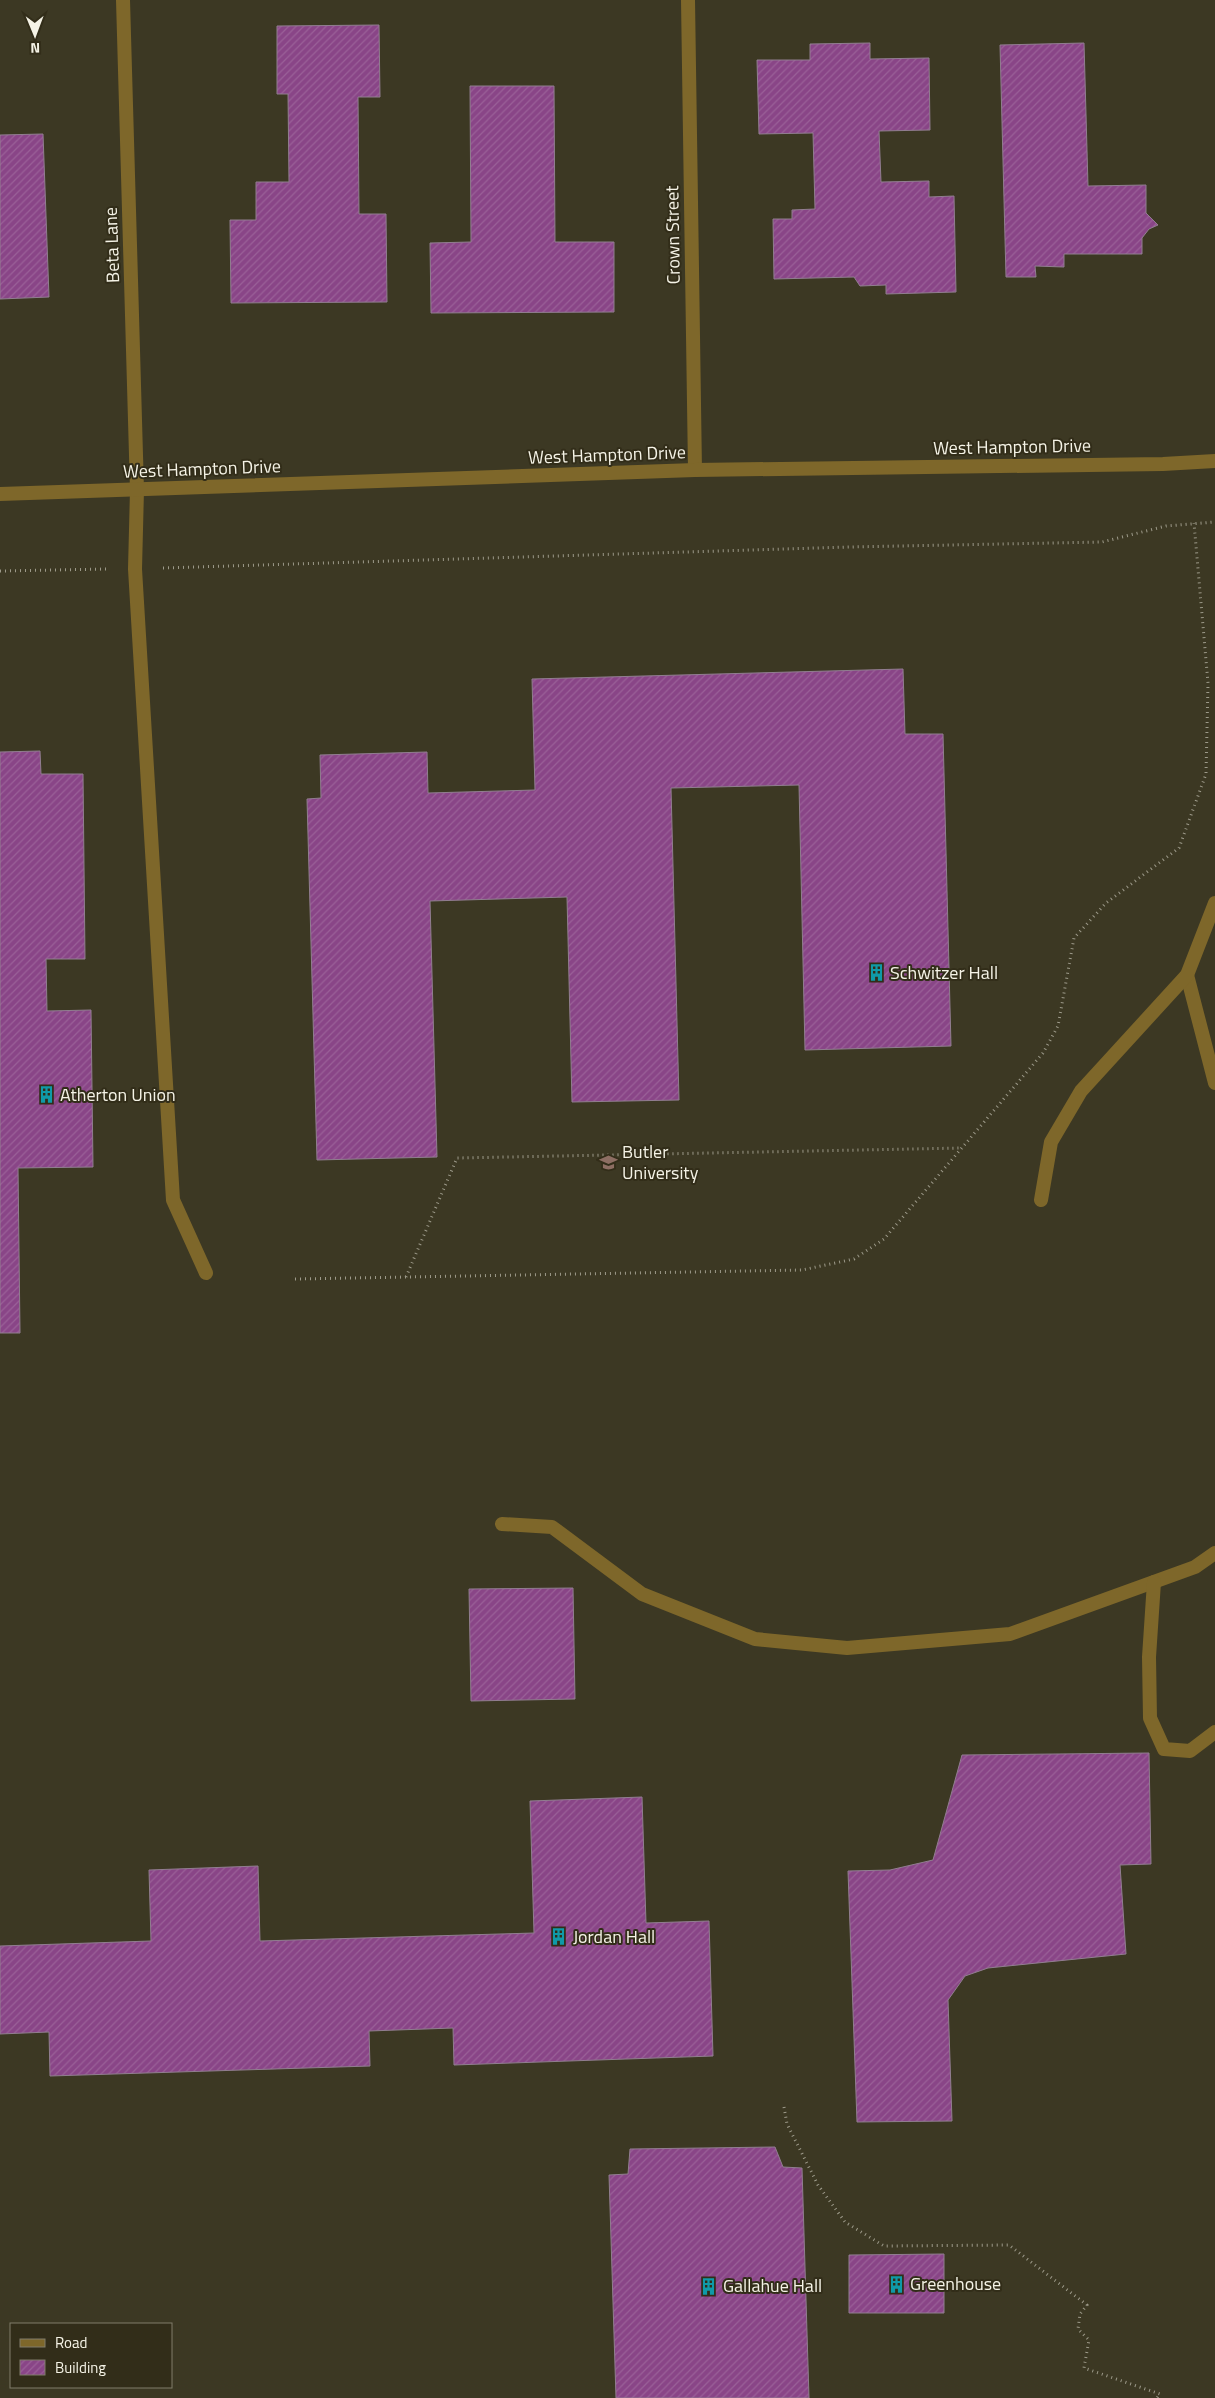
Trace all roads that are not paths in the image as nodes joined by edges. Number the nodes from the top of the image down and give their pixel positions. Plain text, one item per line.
1 (123, 0) edge
2 (688, 0) edge
3 (1215, 461) edge
4 (695, 470) junction
5 (137, 490) junction
6 (0, 494) edge
7 (1215, 903) edge
8 (1187, 974) junction
9 (1215, 1083) edge
10 (1041, 1200) dead end
11 (206, 1273) dead end
12 (502, 1524) dead end
13 (1215, 1553) edge
14 (1154, 1582) junction
15 (1215, 1732) edge

1 - 5 street, Beta Lane
2 - 4 street, Crown Street
3 - 4 street, West Hampton Drive
4 - 5 street, West Hampton Drive
5 - 6 street, West Hampton Drive
5 - 11 street, Beta Lane
7 - 8 street
8 - 9 street
8 - 10 street
12 - 14 street
13 - 14 street
14 - 15 street

